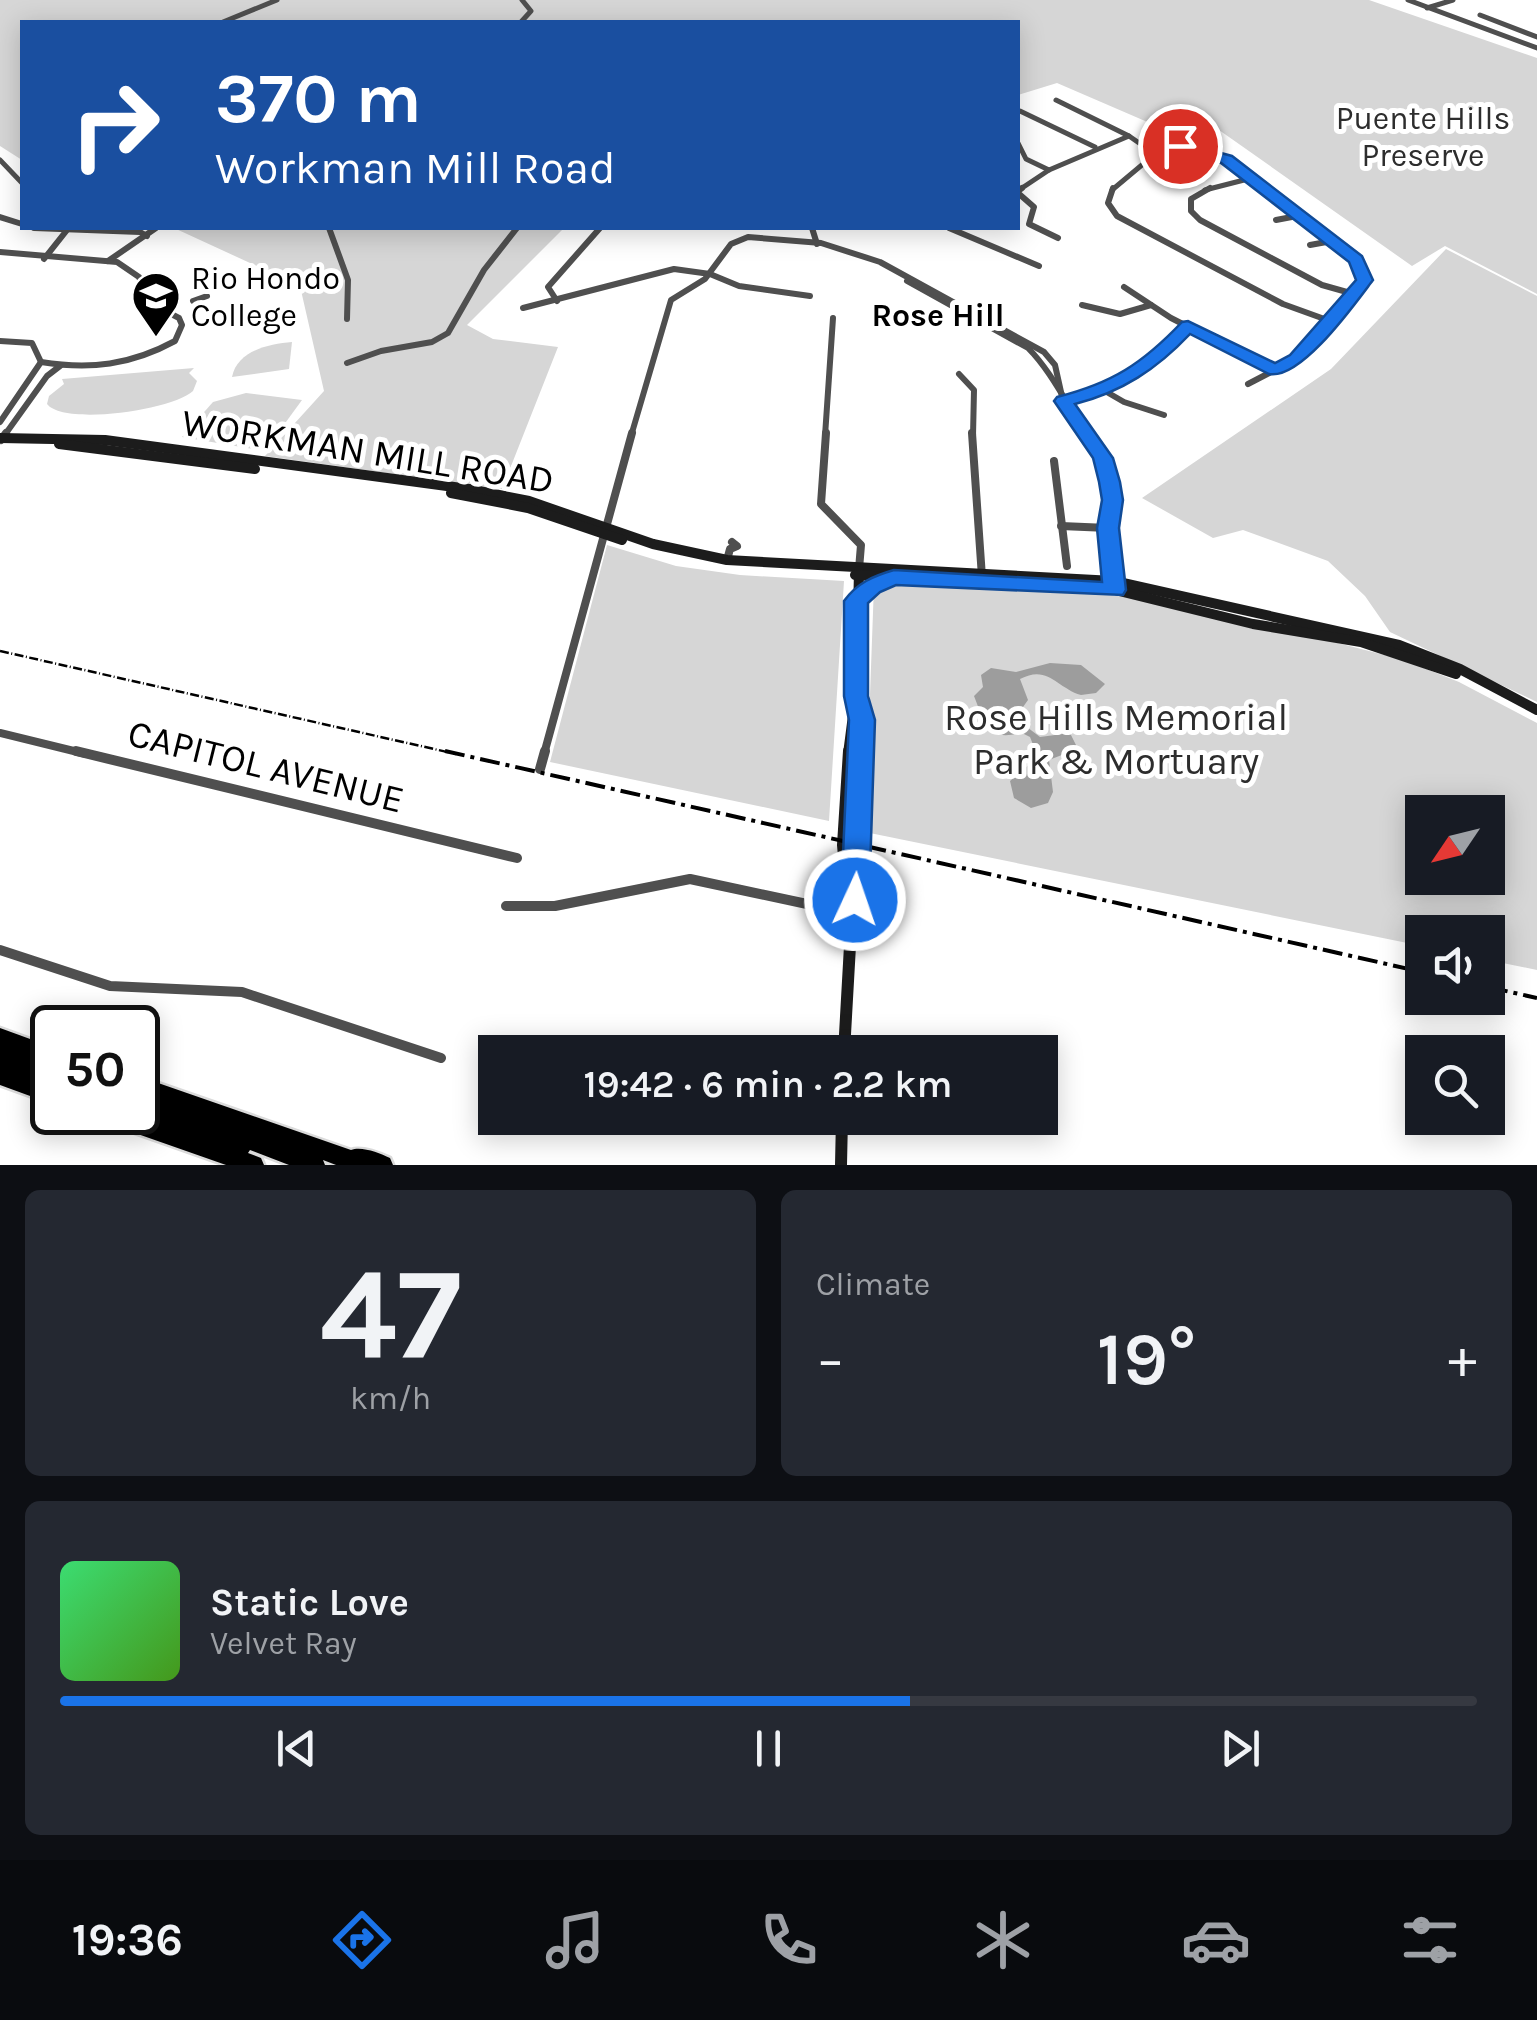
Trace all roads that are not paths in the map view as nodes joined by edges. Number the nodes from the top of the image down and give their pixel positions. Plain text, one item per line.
1 (278, 0) edge
2 (522, 0) edge
3 (1408, 0) edge
4 (1453, 0) edge
5 (1427, 8) junction
6 (1480, 15) dead end
7 (228, 20) edge
8 (523, 20) edge
9 (1537, 37) edge
10 (1537, 48) edge
11 (1056, 100) dead end
12 (1020, 110) dead end
13 (1129, 136) junction
14 (1095, 147) junction
15 (1151, 149) junction
16 (1022, 159) edge
17 (0, 160) edge
18 (1049, 170) junction
19 (1248, 179) junction
20 (20, 181) edge
21 (1020, 191) edge
22 (1020, 194) edge
23 (1298, 216) junction
24 (1276, 220) dead end
25 (66, 230) joint
26 (154, 230) edge
27 (330, 230) edge
28 (515, 230) edge
29 (598, 230) edge
30 (745, 230) edge
31 (813, 230) edge
32 (954, 230) edge
33 (972, 230) edge
34 (965, 234) junction
35 (147, 236) junction
36 (748, 237) junction
37 (1058, 238) dead end
38 (1332, 241) junction
39 (817, 242) junction
40 (1310, 245) dead end
41 (0, 252) edge
42 (46, 256) junction
43 (108, 261) junction
44 (1040, 266) dead end
45 (710, 274) junction
46 (1124, 287) dead end
47 (1354, 294) junction
48 (206, 296) dead end
49 (810, 296) dead end
50 (193, 301) dead end
51 (558, 301) junction
52 (1082, 305) dead end
53 (1151, 305) junction
54 (523, 308) dead end
55 (833, 318) dead end
56 (347, 319) dead end
57 (1330, 321) junction
58 (1188, 326) junction
59 (0, 341) edge
60 (41, 362) junction
61 (347, 363) dead end
62 (56, 365) junction
63 (1275, 370) junction
64 (959, 374) dead end
65 (1248, 384) dead end
66 (1105, 391) junction
67 (1064, 401) junction
68 (1164, 415) dead end
69 (0, 422) edge
70 (1, 440) edge
71 (1054, 461) dead end
72 (453, 493) junction
73 (505, 495) junction
74 (1061, 526) junction
75 (1108, 528) junction
76 (602, 529) junction
77 (728, 557) junction
78 (1067, 566) dead end
79 (859, 572) junction
80 (982, 577) junction
81 (894, 578) junction
82 (1114, 585) junction
83 (856, 601) junction
84 (1537, 713) edge
85 (0, 734) edge
86 (540, 769) dead end
87 (517, 858) dead end
88 (506, 906) dead end
89 (849, 913) junction
90 (0, 950) edge
91 (845, 1035) edge
92 (0, 1037) edge
93 (30, 1048) edge
94 (0, 1050) edge
95 (441, 1058) dead end
96 (30, 1060) edge
97 (0, 1063) edge
98 (30, 1074) edge
99 (0, 1076) edge
100 (30, 1087) edge
101 (160, 1095) edge
102 (160, 1105) edge
103 (160, 1120) edge
104 (160, 1132) edge
105 (842, 1135) edge
106 (318, 1158) edge
107 (254, 1165) edge
108 (292, 1165) edge
109 (364, 1165) edge
110 (383, 1165) edge
111 (842, 1165) edge

1 - 7 street
2 - 8 street
3 - 5 street
4 - 5 street
5 - 10 street
6 - 9 street
11 - 13 street
12 - 14 street
13 - 14 street
13 - 15 street
14 - 18 street
15 - 19 street
15 - 57 street
16 - 18 street
17 - 20 street
18 - 21 street
19 - 23 street
19 - 47 street
22 - 37 street
23 - 24 street
23 - 38 street
25 - 35 street
25 - 42 street
26 - 35 street
27 - 56 street
28 - 61 street
29 - 51 street
30 - 36 street
31 - 39 street
32 - 34 street
33 - 34 street
34 - 44 street
35 - 43 street
36 - 39 street
36 - 45 street
38 - 40 street
38 - 47 street
39 - 67 street
41 - 42 street
42 - 43 street
43 - 62 street
45 - 49 street
45 - 51 street
45 - 76 street
46 - 53 street
47 - 57 street
48 - 50 street
51 - 54 street
52 - 53 street
53 - 58 street
55 - 79 street
57 - 63 street
58 - 63 street
58 - 66 street
59 - 60 street
60 - 62 street
60 - 69 street
62 - 70 street
63 - 65 street
64 - 80 street
66 - 67 street
66 - 68 street
67 - 75 street
70 - 72 main road, WORKMAN MILL ROAD
70 - 73 main road, WORKMAN MILL ROAD
71 - 74 street
72 - 73 main road
72 - 76 main road, WORKMAN MILL ROAD
73 - 76 main road, WORKMAN MILL ROAD
74 - 75 street
74 - 78 street
75 - 82 street
76 - 77 main road, WORKMAN MILL ROAD
76 - 86 street
77 - 79 main road, WORKMAN MILL ROAD
77 - 79 main road, WORKMAN MILL ROAD
79 - 80 main road, WORKMAN MILL ROAD
79 - 81 main road, WORKMAN MILL ROAD
79 - 83 main road
80 - 81 main road, WORKMAN MILL ROAD
80 - 82 main road, WORKMAN MILL ROAD
81 - 83 main road
82 - 84 main road, WORKMAN MILL ROAD
83 - 89 main road
85 - 87 street, CAPITOL AVENUE
88 - 89 street
89 - 91 main road
90 - 95 street
92 - 93 highway
94 - 96 highway
97 - 98 highway
99 - 100 highway
101 - 106 highway
102 - 106 highway
103 - 108 highway
104 - 107 highway
105 - 111 main road
106 - 109 highway
106 - 110 highway

